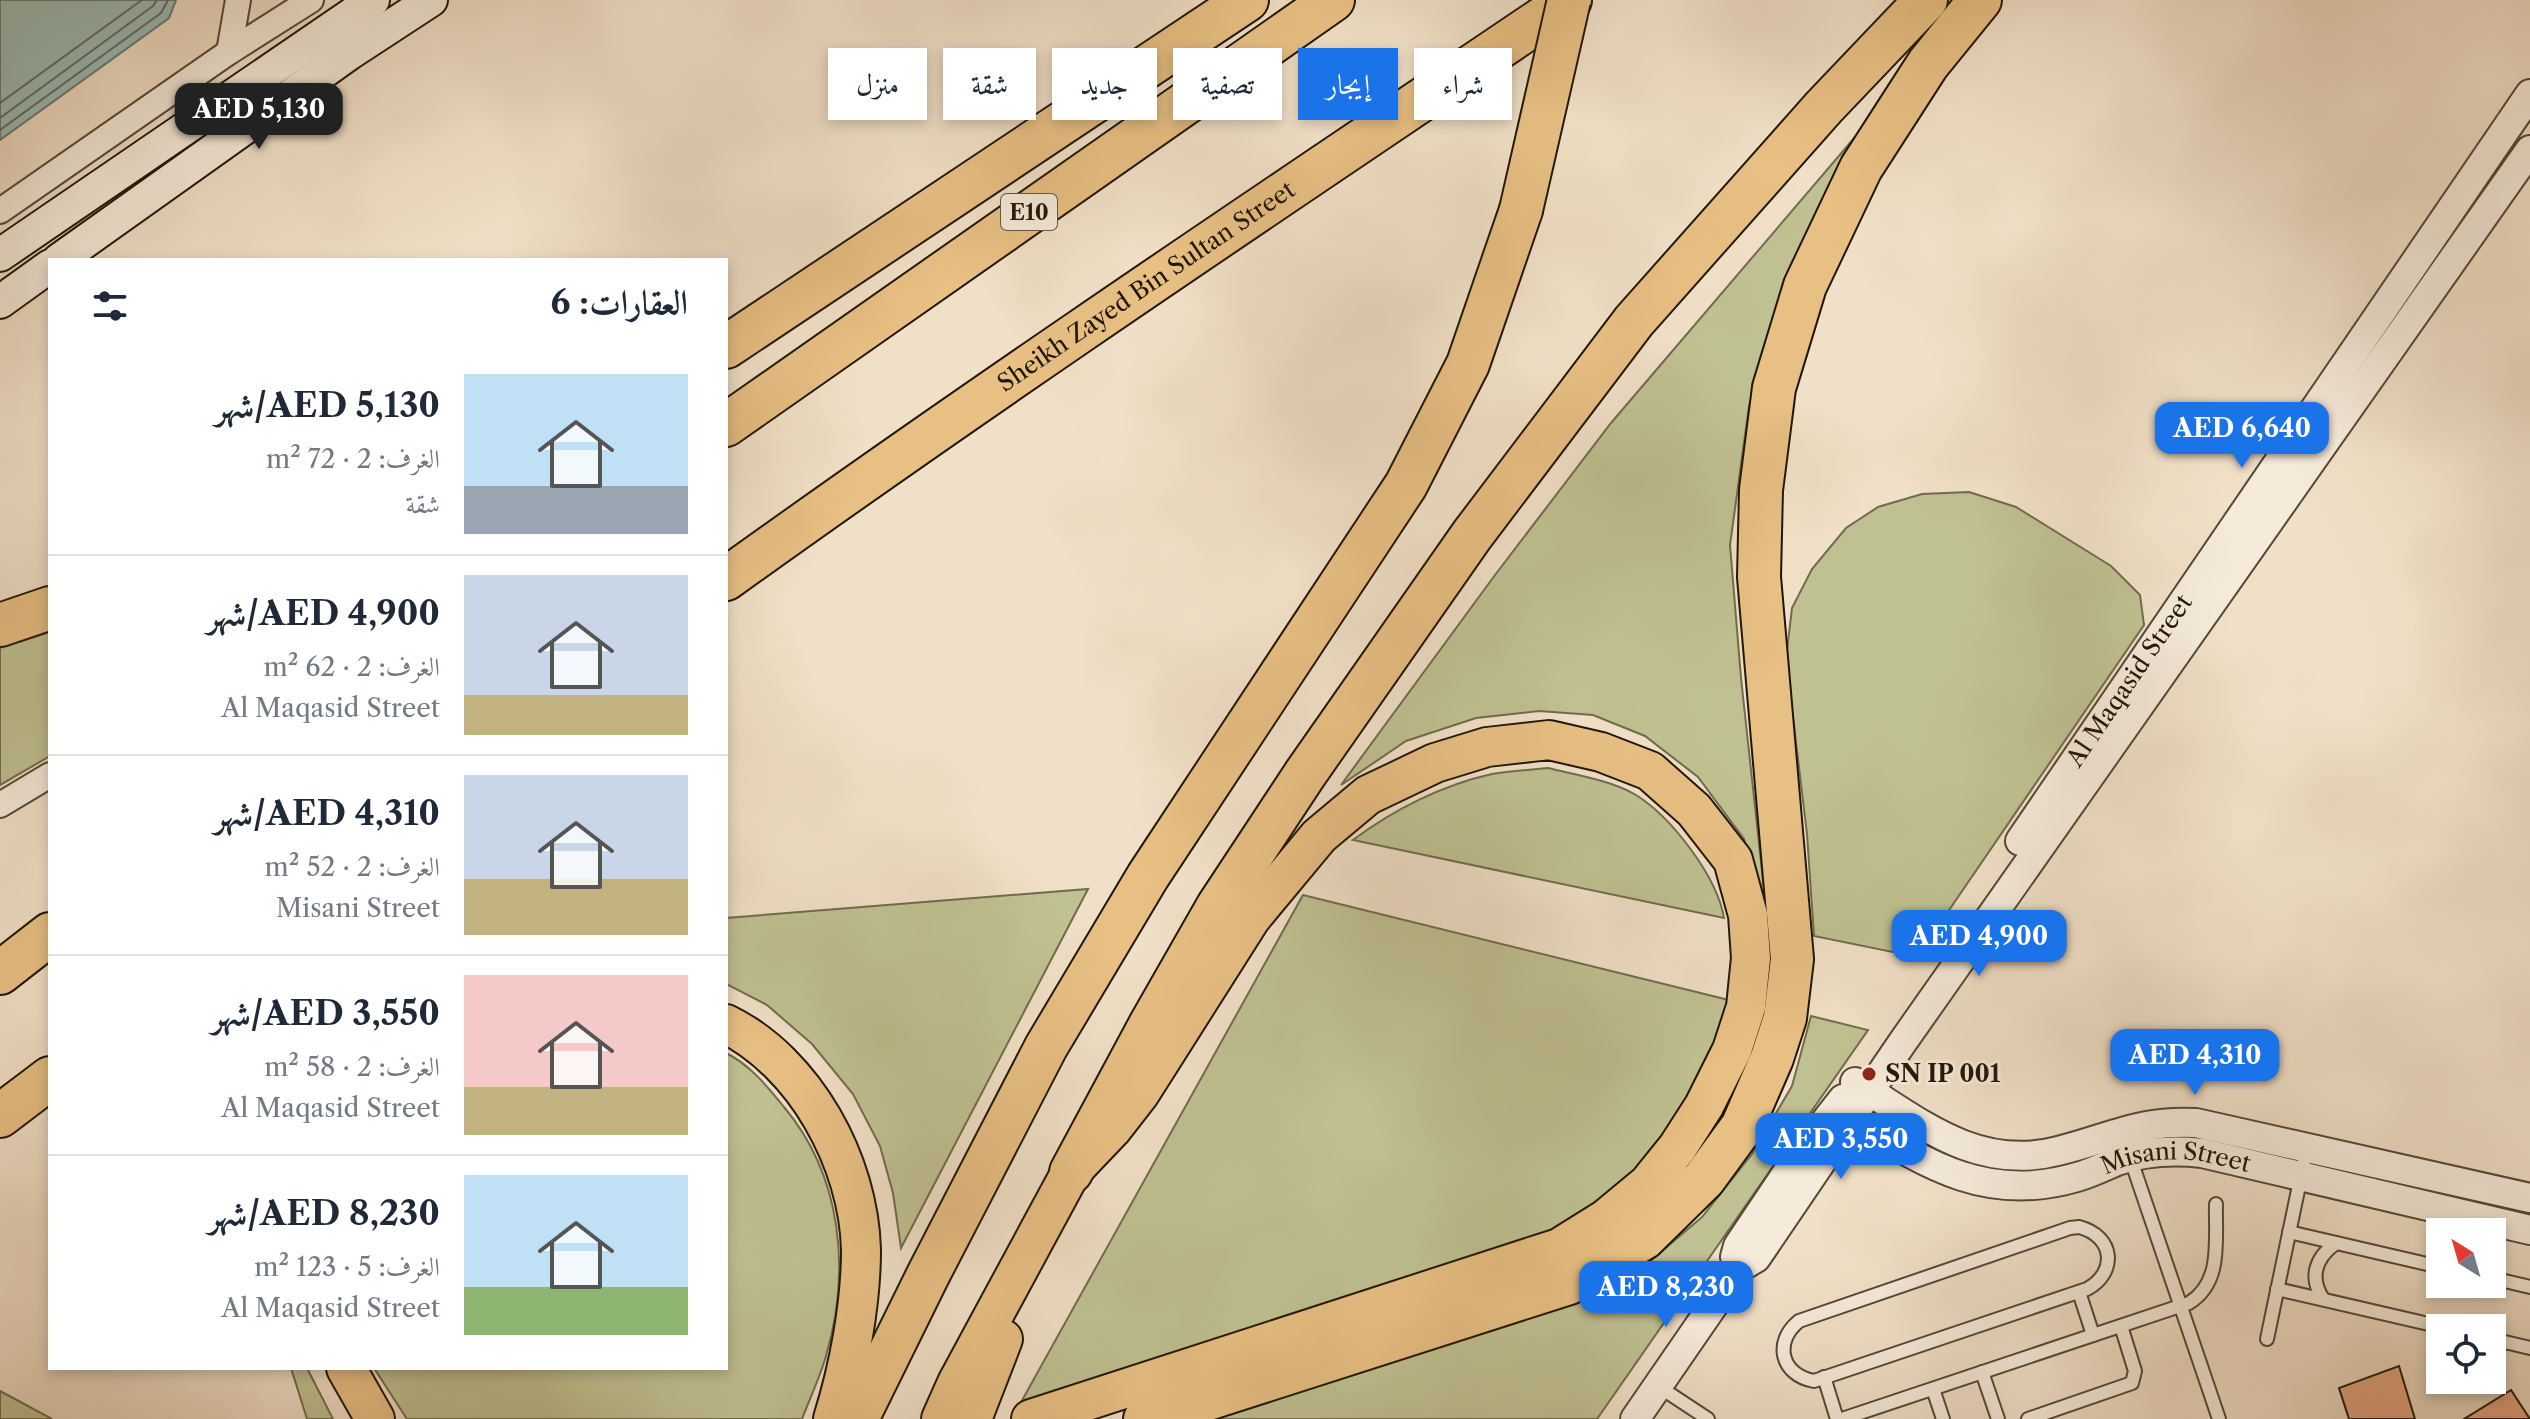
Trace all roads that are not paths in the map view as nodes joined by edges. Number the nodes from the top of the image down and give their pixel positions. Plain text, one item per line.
1 (238, 0) edge
2 (311, 0) edge
3 (373, 0) edge
4 (431, 0) edge
5 (1247, 0) edge
6 (1333, 0) edge
7 (1569, 0) edge
8 (1926, 0) edge
9 (1980, 0) edge
10 (229, 52) junction
11 (2530, 94) edge
12 (2530, 150) edge
13 (0, 211) edge
14 (0, 255) edge
15 (62, 258) edge
16 (48, 267) edge
17 (0, 302) edge
18 (728, 346) edge
19 (728, 424) edge
20 (728, 578) edge
21 (48, 609) edge
22 (0, 625) edge
23 (48, 776) edge
24 (0, 805) edge
25 (2005, 880) junction
26 (1235, 912) junction
27 (48, 936) edge
28 (0, 973) edge
29 (1766, 1012) junction
30 (728, 1025) edge
31 (48, 1080) edge
32 (1863, 1087) junction
33 (1844, 1113) junction
34 (0, 1116) edge
35 (2307, 1147) junction
36 (2130, 1157) junction
37 (1071, 1172) joint
38 (2300, 1176) junction
39 (2530, 1198) edge
40 (2216, 1204) dead end
41 (2530, 1230) edge
42 (2289, 1232) junction
43 (2336, 1243) junction
44 (2426, 1264) edge
45 (2506, 1281) edge
46 (2530, 1287) edge
47 (2277, 1289) junction
48 (2079, 1292) junction
49 (2323, 1299) junction
50 (2181, 1306) junction
51 (2426, 1323) edge
52 (2121, 1326) junction
53 (2093, 1335) junction
54 (2267, 1339) dead end
55 (2506, 1342) edge
56 (2530, 1348) edge
57 (347, 1370) edge
58 (1982, 1372) junction
59 (1824, 1377) junction
60 (1658, 1386) junction
61 (1933, 1389) junction
62 (970, 1400) edge
63 (1843, 1418) edge
64 (375, 1419) edge
65 (833, 1419) edge
66 (857, 1419) edge
67 (941, 1419) edge
68 (1031, 1419) edge
69 (1145, 1419) edge
70 (1635, 1419) edge
71 (1708, 1419) edge
72 (1943, 1419) edge
73 (1998, 1419) edge
74 (2028, 1419) edge
75 (2219, 1419) edge

1 - 10 street
2 - 10 street
3 - 14 main road
4 - 15 main road
5 - 18 highway
6 - 19 highway, E10
7 - 20 highway, Sheikh Zayed Bin Sultan Street
7 - 66 highway, bridge
8 - 26 highway
9 - 29 highway
10 - 13 street
11 - 25 street, Al Maqasid Street
12 - 25 street, Al Maqasid Street
16 - 17 main road
21 - 22 highway
23 - 24 street
25 - 32 street, Al Maqasid Street
26 - 29 highway
26 - 37 highway
27 - 28 highway
29 - 68 highway
29 - 69 highway
30 - 65 highway
31 - 34 highway
32 - 33 street, Al Maqasid Street
32 - 35 street, Misani Street
33 - 36 street, Misani Street
33 - 60 street, Al Maqasid Street
35 - 38 lane
35 - 39 street, Misani Street
36 - 38 street, Misani Street
36 - 50 lane
37 - 62 highway
38 - 41 street, Misani Street
38 - 42 lane
40 - 50 lane
42 - 43 lane
42 - 47 lane
43 - 44 lane
43 - 49 lane
45 - 46 lane
47 - 49 lane
47 - 54 lane
48 - 53 lane
48 - 59 lane
48 - 59 lane
49 - 51 lane
50 - 52 lane
50 - 75 lane
52 - 53 lane
52 - 74 lane
53 - 58 lane
55 - 56 lane
57 - 64 highway
58 - 61 lane
58 - 73 lane
59 - 63 lane
60 - 70 street, Al Maqasid Street
60 - 71 lane
61 - 63 lane
61 - 72 lane
62 - 67 highway

